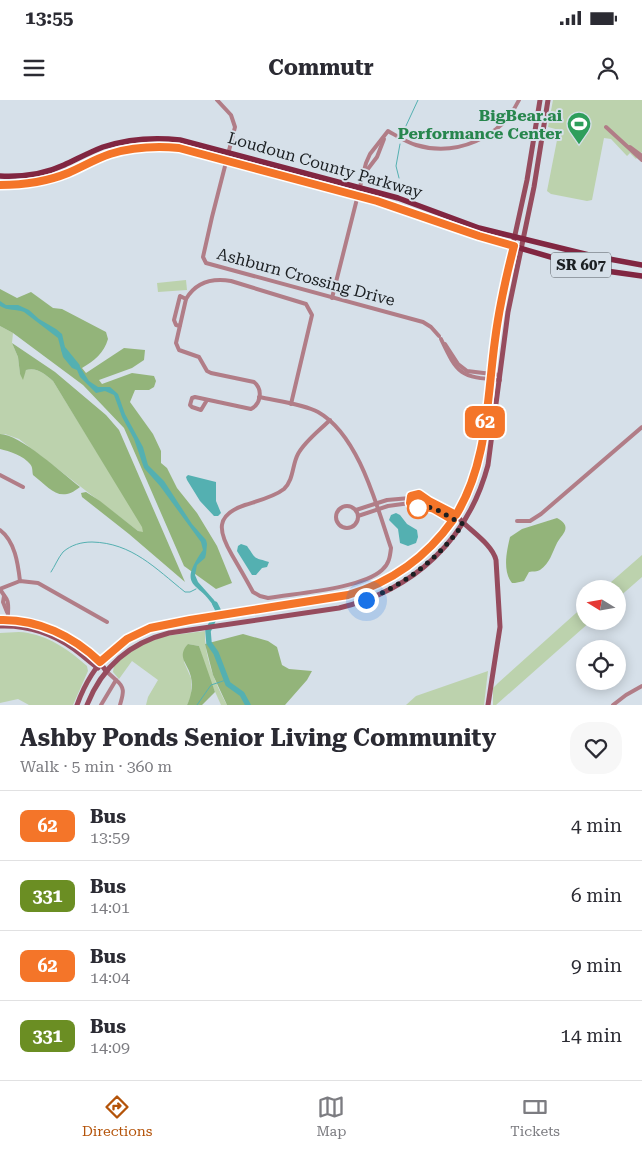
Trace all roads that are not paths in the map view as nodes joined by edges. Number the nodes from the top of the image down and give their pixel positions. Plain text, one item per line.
1 (216, 100) edge
2 (519, 100) edge
3 (540, 100) edge
4 (548, 100) edge
5 (606, 127) dead end
6 (384, 138) junction
7 (628, 146) junction
8 (229, 152) junction
9 (642, 156) edge
10 (227, 160) junction
11 (642, 160) edge
12 (0, 176) edge
13 (363, 176) junction
14 (0, 185) edge
15 (359, 188) junction
16 (357, 196) junction
17 (516, 237) junction
18 (523, 239) junction
19 (514, 246) junction
20 (521, 248) junction
21 (642, 265) edge
22 (642, 276) edge
23 (332, 298) junction
24 (439, 336) dead end
25 (490, 377) junction
26 (500, 377) junction
27 (259, 397) junction
28 (207, 400) dead end
29 (291, 404) junction
30 (330, 420) junction
31 (642, 427) edge
32 (0, 475) edge
33 (23, 486) dead end
34 (424, 498) junction
35 (410, 500) junction
36 (376, 504) junction
37 (423, 506) junction
38 (378, 509) junction
39 (356, 510) junction
40 (456, 515) junction
41 (358, 516) junction
42 (453, 520) junction
43 (517, 521) dead end
44 (463, 524) junction
45 (0, 530) edge
46 (20, 582) junction
47 (0, 589) edge
48 (0, 620) edge
49 (107, 622) dead end
50 (7, 623) junction
51 (0, 626) edge
52 (98, 664) junction
53 (106, 671) junction
54 (116, 680) junction
55 (642, 686) edge
56 (77, 705) edge
57 (87, 705) edge
58 (102, 705) edge
59 (120, 705) edge
60 (488, 705) edge
61 (613, 705) edge

1 - 8 street
2 - 6 street
3 - 17 main road
4 - 18 main road
5 - 7 street
6 - 13 street
6 - 13 street
7 - 9 street
7 - 11 street
8 - 10 street
8 - 12 main road, Loudoun County Parkway / SR 607
8 - 15 main road, Loudoun County Parkway / SR 607
10 - 14 main road, Loudoun County Parkway / SR 607
10 - 16 main road, Loudoun County Parkway / SR 607
10 - 23 street, Ashburn Crossing Drive
13 - 15 street
15 - 16 street
15 - 17 main road, Loudoun County Parkway / SR 607
16 - 19 main road, Loudoun County Parkway / SR 607
16 - 23 street
17 - 18 main road, Loudoun County Parkway / SR 607
17 - 19 main road
18 - 20 main road
18 - 21 main road, Loudoun County Parkway / SR 607
19 - 20 main road, Loudoun County Parkway / SR 607
19 - 25 main road
20 - 22 main road, Loudoun County Parkway / SR 607
20 - 26 main road
23 - 24 street, Ashburn Crossing Drive
25 - 25 street
25 - 26 street
25 - 40 main road
26 - 44 main road
27 - 28 street
27 - 29 street
27 - 29 street
29 - 30 street
30 - 36 street
30 - 38 street
31 - 43 street
32 - 33 street
34 - 35 street
34 - 37 street
34 - 40 street
35 - 36 street
35 - 37 street
35 - 38 street
36 - 38 street
36 - 39 street
37 - 42 street
38 - 41 street
39 - 41 street
39 - 41 street
40 - 42 main road
40 - 44 main road
42 - 44 main road
42 - 52 main road
44 - 53 main road
44 - 60 main road
45 - 46 street
46 - 47 street
46 - 49 street
47 - 50 street
48 - 50 main road
50 - 51 main road
50 - 52 main road
52 - 53 main road
52 - 56 main road
53 - 54 street
53 - 57 main road
54 - 58 street
54 - 59 street
55 - 61 street

